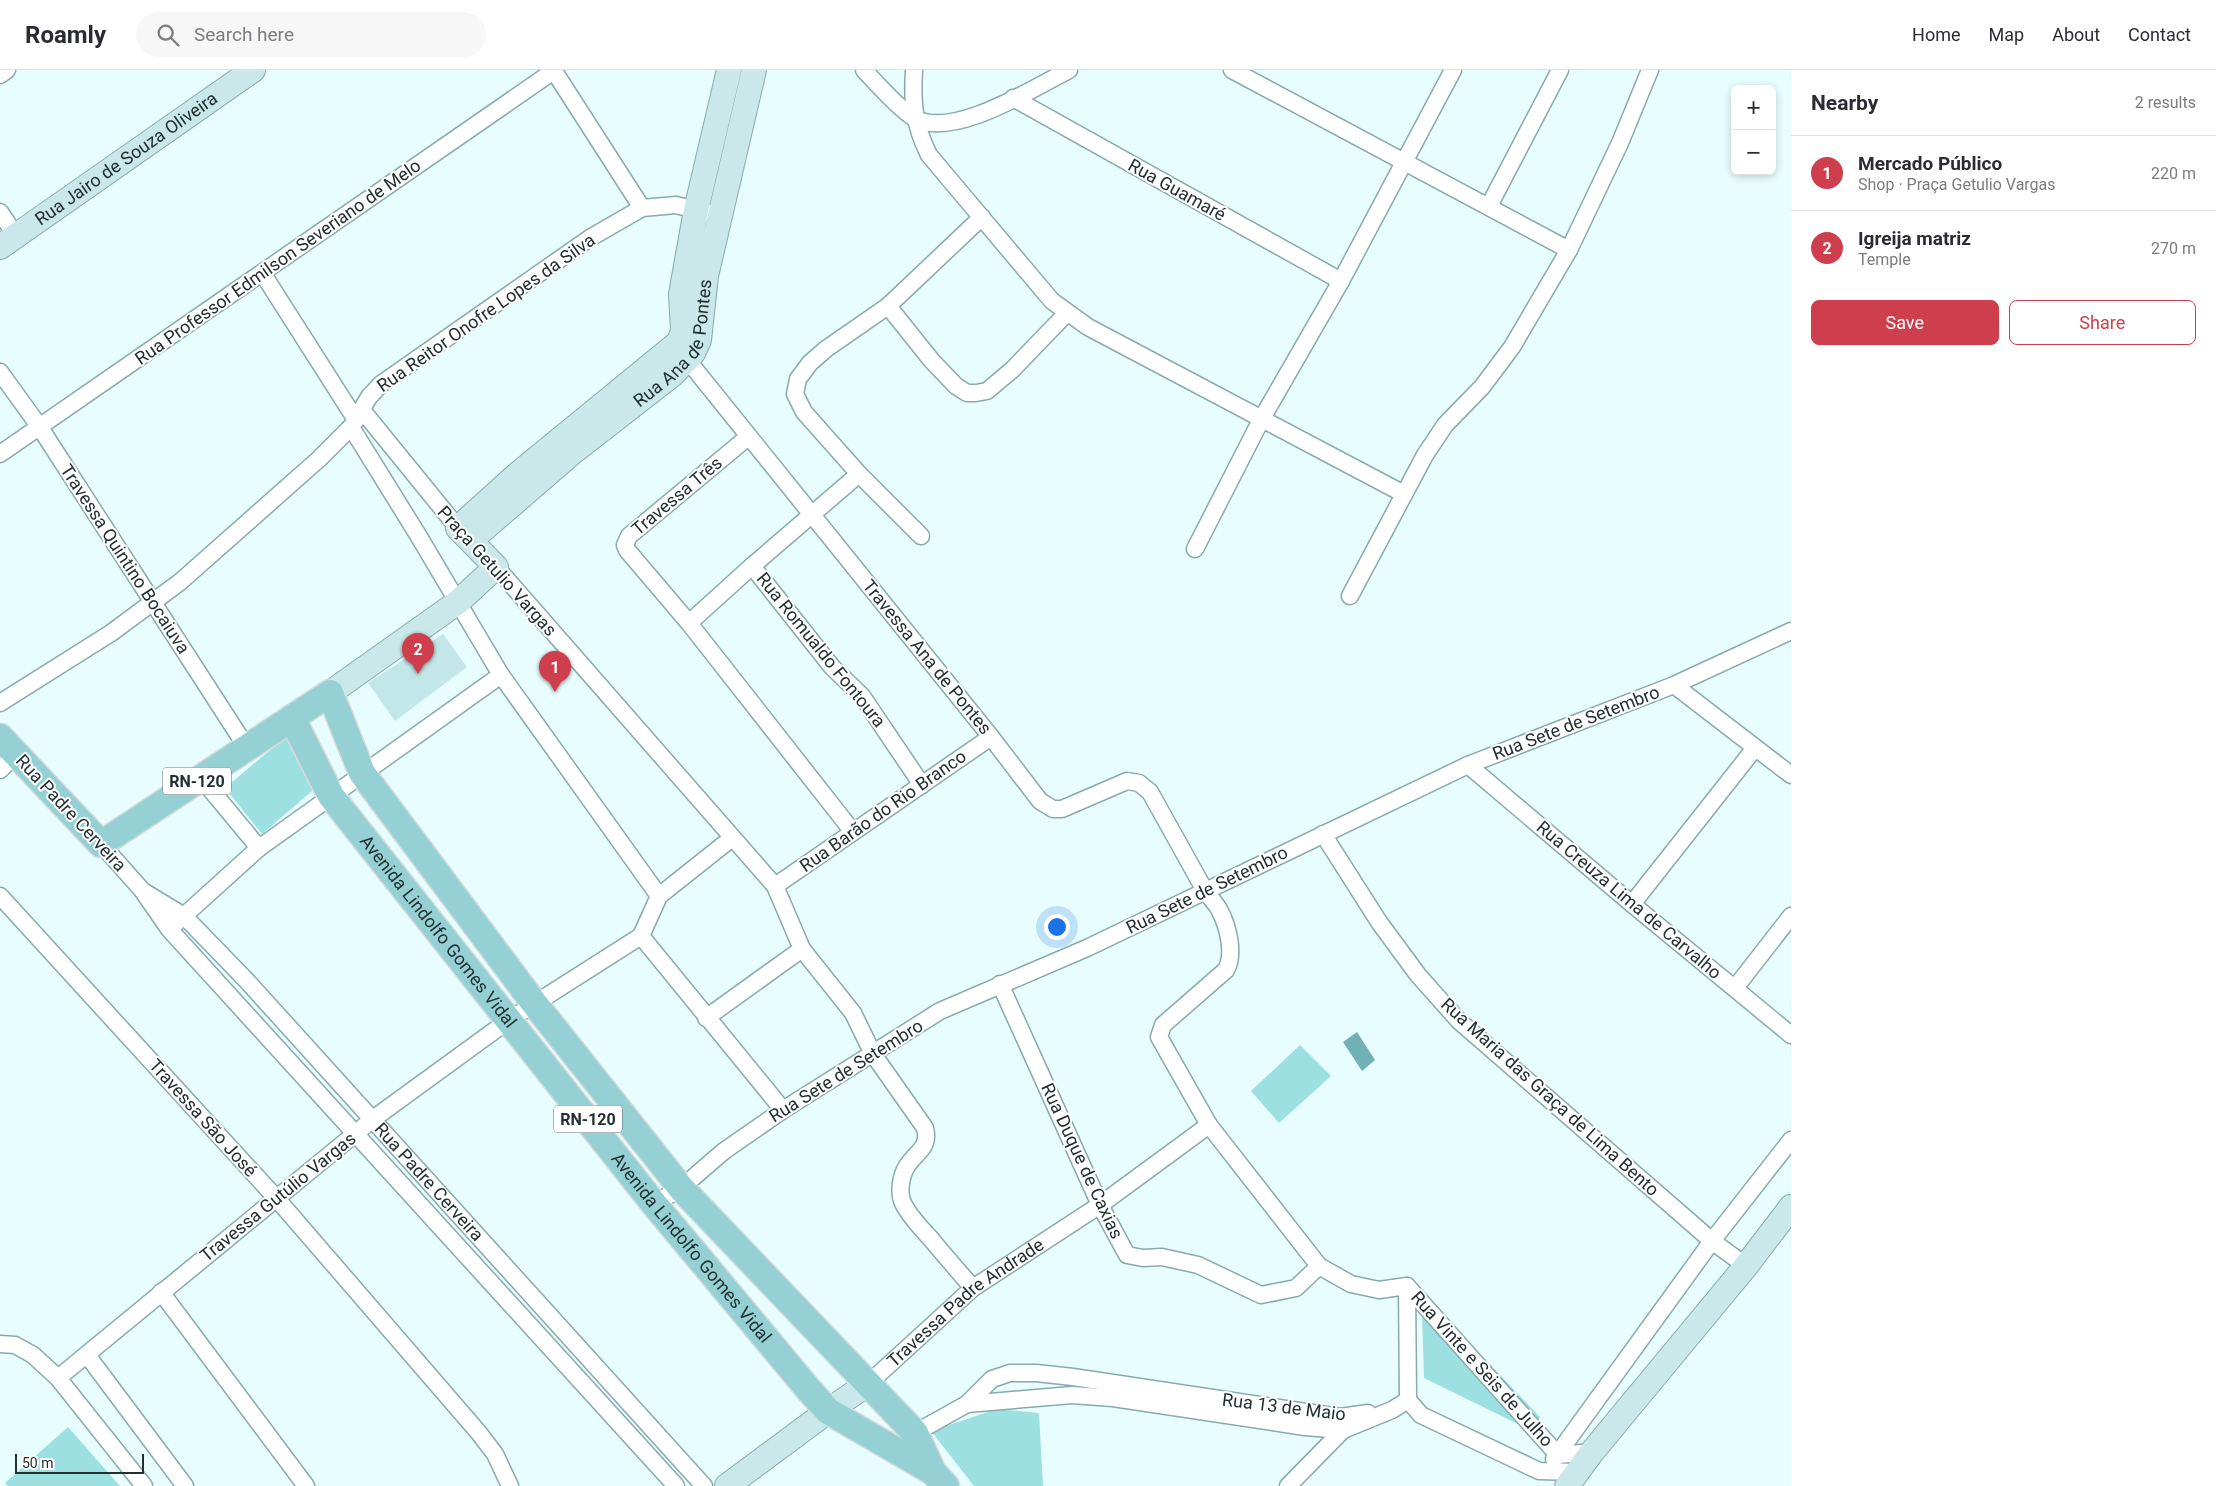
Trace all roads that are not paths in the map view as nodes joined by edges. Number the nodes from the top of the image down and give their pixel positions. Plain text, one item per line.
1 (7, 70) edge
2 (253, 70) edge
3 (554, 70) edge
4 (729, 70) edge
5 (754, 70) edge
6 (864, 70) edge
7 (914, 70) edge
8 (1069, 70) edge
9 (1232, 70) edge
10 (1453, 70) edge
11 (1560, 70) edge
12 (1650, 70) edge
13 (0, 75) edge
14 (1013, 98) junction
15 (914, 118) junction
16 (716, 126) junction
17 (740, 131) junction
18 (1405, 161) junction
19 (1489, 206) junction
20 (642, 208) junction
21 (696, 210) junction
22 (0, 212) edge
23 (720, 216) junction
24 (982, 217) junction
25 (8, 241) edge
26 (1569, 250) junction
27 (263, 274) junction
28 (1341, 281) junction
29 (888, 306) junction
30 (1067, 313) junction
31 (682, 353) junction
32 (0, 372) edge
33 (356, 419) junction
34 (1261, 420) junction
35 (39, 426) junction
36 (748, 436) junction
37 (0, 454) edge
38 (859, 474) junction
39 (1404, 494) junction
40 (813, 514) junction
41 (464, 534) junction
42 (921, 536) dead end
43 (1195, 549) dead end
44 (752, 566) junction
45 (496, 567) junction
46 (1350, 596) dead end
47 (153, 602) junction
48 (458, 602) junction
49 (689, 623) junction
50 (1791, 631) edge
51 (501, 675) junction
52 (1674, 685) junction
53 (330, 693) junction
54 (0, 703) edge
55 (292, 718) junction
56 (991, 737) junction
57 (247, 748) junction
58 (1755, 748) junction
59 (5, 754) edge
60 (1468, 765) junction
61 (362, 773) junction
62 (1791, 775) edge
63 (201, 778) junction
64 (922, 785) junction
65 (331, 796) junction
66 (853, 832) junction
67 (1323, 834) junction
68 (732, 838) junction
69 (101, 844) junction
70 (259, 848) junction
71 (1197, 874) joint
72 (775, 886) junction
73 (142, 890) junction
74 (1205, 890) junction
75 (0, 896) edge
76 (659, 896) junction
77 (1632, 904) junction
78 (184, 916) junction
79 (1791, 916) edge
80 (169, 929) junction
81 (641, 936) junction
82 (802, 949) junction
83 (1000, 984) junction
84 (1735, 988) junction
85 (534, 1004) junction
86 (706, 1018) junction
87 (509, 1020) junction
88 (1791, 1035) edge
89 (873, 1054) junction
90 (782, 1110) junction
91 (373, 1119) junction
92 (1209, 1125) junction
93 (356, 1134) junction
94 (1791, 1140) edge
95 (681, 1188) junction
96 (277, 1199) junction
97 (654, 1204) junction
98 (1100, 1205) junction
99 (1791, 1207) edge
100 (1712, 1241) junction
101 (1319, 1266) junction
102 (1746, 1266) junction
103 (1407, 1286) junction
104 (973, 1288) junction
105 (161, 1292) junction
106 (0, 1344) edge
107 (87, 1354) junction
108 (1073, 1377) junction
109 (58, 1378) junction
110 (868, 1383) junction
111 (1072, 1395) junction
112 (1408, 1400) junction
113 (967, 1404) junction
114 (828, 1411) junction
115 (1341, 1423) junction
116 (915, 1433) junction
117 (1592, 1452) junction
118 (1558, 1455) junction
119 (1539, 1471) junction
120 (939, 1479) edge
121 (1572, 1479) edge
122 (144, 1486) edge
123 (185, 1486) edge
124 (306, 1486) edge
125 (510, 1486) edge
126 (676, 1486) edge
127 (704, 1486) edge
128 (728, 1486) edge
129 (1288, 1486) edge

1 - 13 street
2 - 25 main road, Rua Jairo de Souza Oliveira
3 - 20 street
3 - 27 street, Rua Professor Edmilson Severiano de Melo
4 - 16 main road, Rua Ana de Pontes
5 - 17 main road, Rua Ana de Pontes
6 - 15 street
7 - 15 street
8 - 14 street
9 - 18 street
10 - 18 street
11 - 19 street
12 - 26 street
14 - 15 street
14 - 28 street, Rua Guamaré
15 - 24 street
16 - 17 main road
16 - 21 main road, Rua Ana de Pontes
17 - 23 main road, Rua Ana de Pontes
18 - 19 street
18 - 28 street
19 - 26 street
20 - 21 street, Rua Reitor Onofre Lopes da Silva
20 - 33 street, Rua Reitor Onofre Lopes da Silva
21 - 23 street, Rua Reitor Onofre Lopes da Silva
21 - 31 main road, Rua Ana de Pontes
22 - 25 street
23 - 31 main road, Rua Ana de Pontes
24 - 29 street
24 - 30 street
26 - 39 street
27 - 33 street, Praça Getulio Vargas
27 - 35 street, Rua Professor Edmilson Severiano de Melo
28 - 34 street
29 - 30 street
29 - 38 street
30 - 34 street
31 - 36 street, Travessa Ana de Pontes
31 - 41 main road, Rua Ana de Pontes
32 - 35 street, Travessa Quintino Bocaiuva
33 - 41 street, Praça Getulio Vargas
33 - 47 street, Rua Reitor Onofre Lopes da Silva
33 - 48 street, Praça Getulio Vargas
34 - 39 street
34 - 43 street
35 - 37 street, Rua Professor Edmilson Severiano de Melo
35 - 47 street, Travessa Quintino Bocaiuva
36 - 40 street, Travessa Ana de Pontes
36 - 49 street, Travessa Três
38 - 40 street
38 - 42 street
39 - 46 street
40 - 44 street
40 - 56 street, Travessa Ana de Pontes
41 - 45 main road, Praça Getulio Vargas
44 - 49 street
44 - 64 street, Rua Romualdo Fontoura
45 - 48 main road
45 - 68 street, Praça Getulio Vargas
47 - 54 street, Rua Reitor Onofre Lopes da Silva
47 - 57 street, Travessa Quintino Bocaiuva
48 - 51 street, Praça Getulio Vargas
48 - 53 main road
49 - 66 street
50 - 52 street, Rua Sete de Setembro
51 - 61 street
51 - 76 street, Praça Getulio Vargas
52 - 58 street
52 - 60 street, Rua Sete de Setembro
53 - 55 main road, RN-120
53 - 61 main road, Avenida Lindolfo Gomes Vidal / RN-120
55 - 57 main road, RN-120
55 - 65 main road, Avenida Lindolfo Gomes Vidal / RN-120
56 - 64 street, Rua Barão do Rio Branco
56 - 71 street, Travessa Ana de Pontes
57 - 63 main road, RN-120
58 - 62 street
58 - 77 street
59 - 69 main road, Rua Padre Cerveira
60 - 67 street, Rua Sete de Setembro
60 - 77 street, Rua Creuza Lima de Carvalho
61 - 65 street
61 - 85 main road, Avenida Lindolfo Gomes Vidal / RN-120
63 - 69 main road, RN-120
63 - 70 street
64 - 66 street, Rua Barão do Rio Branco
65 - 70 street
65 - 87 main road, Avenida Lindolfo Gomes Vidal / RN-120
66 - 72 street, Rua Barão do Rio Branco
67 - 74 street, Rua Sete de Setembro
67 - 100 street, Rua Maria das Graça de Lima Bento
68 - 72 street, Praça Getulio Vargas
68 - 76 street
69 - 73 street, Rua Padre Cerveira
70 - 78 street
71 - 74 street, Rua Vinte e Seis de Julho
72 - 82 street, Praça Getulio Vargas
73 - 78 street, Rua Padre Cerveira
73 - 80 street, Rua Padre Cerveira
74 - 83 street, Rua Sete de Setembro
74 - 92 street, Rua Vinte e Seis de Julho
75 - 96 street, Travessa São José
76 - 81 street
77 - 84 street, Rua Creuza Lima de Carvalho
78 - 80 street
78 - 91 street, Rua Padre Cerveira
79 - 84 street
80 - 93 street, Rua Padre Cerveira
81 - 85 street, Travessa Gutúlio Vargas
81 - 86 street
82 - 86 street
82 - 89 street, Praça Getulio Vargas
83 - 89 street, Rua Sete de Setembro
83 - 98 street, Rua Duque de Caxias
84 - 88 street, Rua Creuza Lima de Carvalho
85 - 87 street, Travessa Gutúlio Vargas
85 - 95 main road, Avenida Lindolfo Gomes Vidal / RN-120
86 - 90 street
87 - 91 street, Travessa Gutúlio Vargas
87 - 97 main road, Avenida Lindolfo Gomes Vidal / RN-120
89 - 90 street, Rua Sete de Setembro
89 - 104 street, Praça Getulio Vargas
90 - 95 street, Rua Sete de Setembro
91 - 93 street, Travessa Gutúlio Vargas
91 - 127 street, Rua Padre Cerveira
92 - 98 street, Travessa Padre Andrade
92 - 101 street, Rua Vinte e Seis de Julho
93 - 96 street, Travessa Gutúlio Vargas
93 - 126 street, Rua Padre Cerveira
94 - 100 street
95 - 97 street, Rua Sete de Setembro
95 - 110 main road, Avenida Lindolfo Gomes Vidal / RN-120
96 - 105 street, Travessa Gutúlio Vargas
96 - 125 street, Travessa São José
97 - 114 main road, Avenida Lindolfo Gomes Vidal / RN-120
98 - 101 street, Rua Duque de Caxias
98 - 104 street, Travessa Padre Andrade
99 - 102 main road
100 - 102 street, Rua Maria das Graça de Lima Bento
100 - 118 street
101 - 103 street, Rua Vinte e Seis de Julho
102 - 117 main road
103 - 112 street
103 - 118 street, Rua Vinte e Seis de Julho
104 - 110 street, Travessa Padre Andrade
105 - 107 street, Travessa Gutúlio Vargas
105 - 124 street
106 - 109 street
107 - 109 street, Travessa Gutúlio Vargas
107 - 123 street
108 - 111 street
108 - 113 street, Rua 13 de Maio
108 - 115 street, Rua 13 de Maio
109 - 122 street
110 - 114 main road, Travessa Padre Andrade
110 - 116 main road, Avenida Lindolfo Gomes Vidal / RN-120
111 - 113 street, Rua 13 de Maio
111 - 115 street, Rua 13 de Maio
112 - 115 street, Rua 13 de Maio
112 - 119 street
113 - 116 street, Rua 13 de Maio
114 - 120 main road, Avenida Lindolfo Gomes Vidal / RN-120
114 - 128 main road, Travessa Padre Andrade
115 - 129 street
116 - 120 main road, Avenida Lindolfo Gomes Vidal / RN-120
117 - 118 street, Rua Vinte e Seis de Julho
117 - 121 main road
118 - 119 street
119 - 121 street

